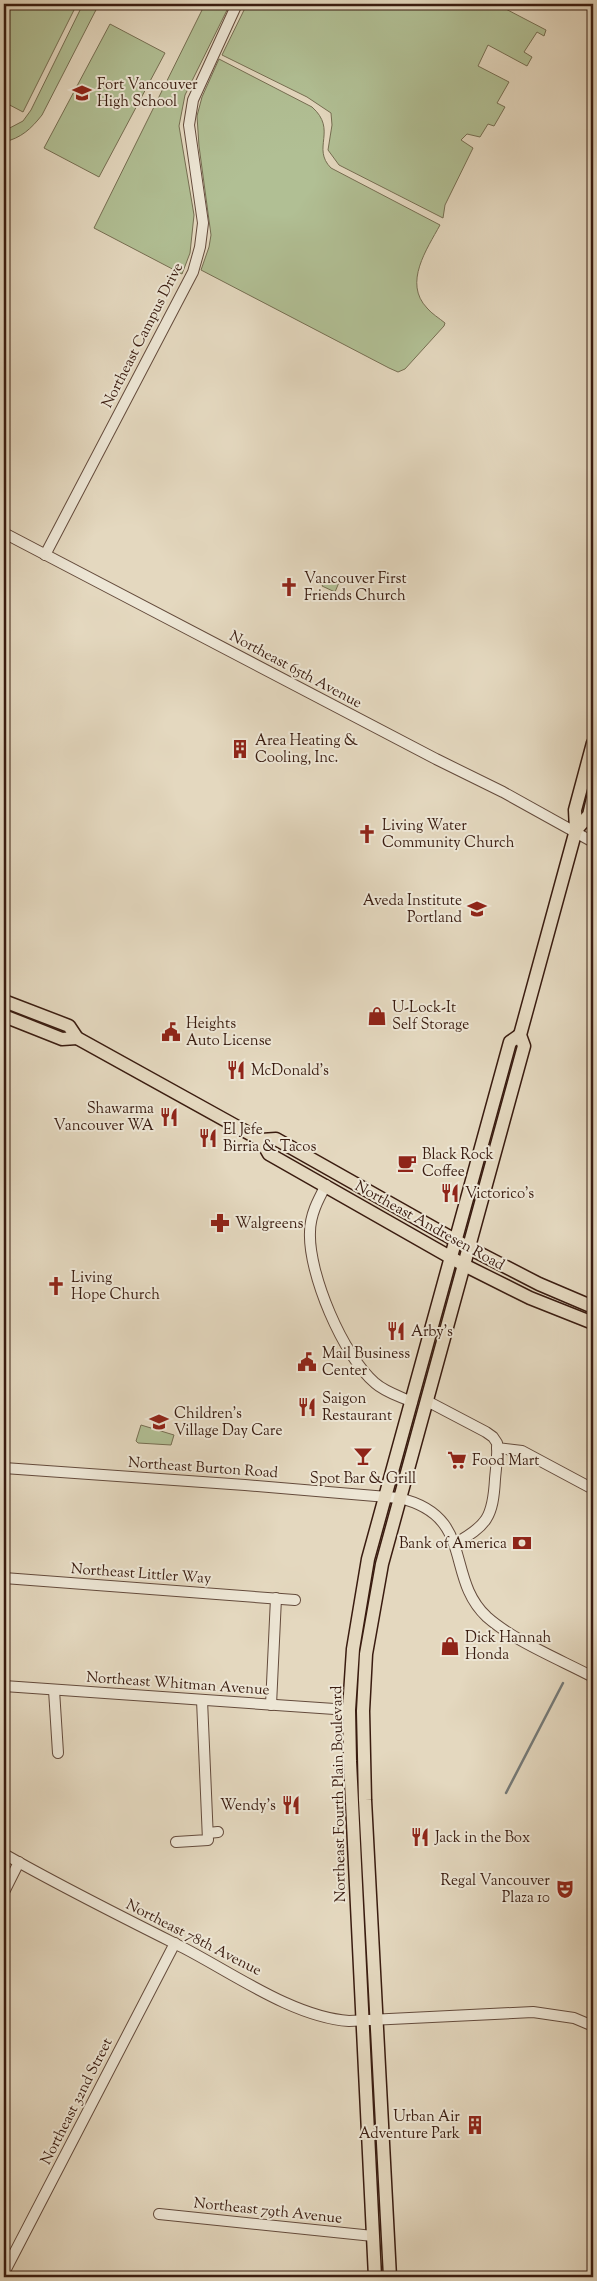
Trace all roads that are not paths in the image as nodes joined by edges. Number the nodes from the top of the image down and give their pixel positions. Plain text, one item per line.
1 (237, 4) edge
2 (4, 533) edge
3 (45, 555) junction
4 (593, 743) edge
5 (593, 798) edge
6 (576, 830) junction
7 (593, 842) edge
8 (4, 1001) edge
9 (4, 1016) edge
10 (520, 1036) junction
11 (76, 1038) junction
12 (260, 1140) junction
13 (268, 1154) junction
14 (323, 1165) junction
15 (326, 1185) junction
16 (366, 1189) junction
17 (456, 1238) junction
18 (469, 1248) junction
19 (451, 1256) junction
20 (464, 1266) junction
21 (593, 1307) edge
22 (593, 1323) edge
23 (427, 1400) junction
24 (412, 1402) junction
25 (497, 1448) junction
26 (4, 1468) edge
27 (593, 1489) edge
28 (385, 1497) junction
29 (399, 1498) junction
30 (454, 1544) junction
31 (4, 1578) edge
32 (276, 1598) junction
33 (295, 1600) dead end
34 (593, 1677) edge
35 (4, 1686) edge
36 (54, 1690) junction
37 (202, 1700) junction
38 (271, 1705) junction
39 (349, 1710) junction
40 (58, 1753) dead end
41 (365, 1800) junction
42 (176, 1842) dead end
43 (4, 1854) edge
44 (19, 1862) junction
45 (4, 1892) edge
46 (175, 1943) junction
47 (378, 2018) junction
48 (363, 2020) junction
49 (593, 2026) edge
50 (159, 2214) dead end
51 (373, 2236) junction
52 (4, 2273) edge
53 (375, 2277) edge
54 (390, 2277) edge

1 - 3 street, Northeast Campus Drive
2 - 3 street, Northeast 65th Avenue
3 - 6 street, Northeast 65th Avenue
4 - 6 main road, Northeast Fourth Plain Boulevard
5 - 6 main road, Northeast Fourth Plain Boulevard
6 - 7 street, Northeast 65th Avenue
6 - 10 main road, Northeast Fourth Plain Boulevard
8 - 11 main road, Northeast Andresen Road
9 - 11 main road, Northeast Andresen Road
10 - 17 main road, Northeast Fourth Plain Boulevard
10 - 18 main road, Northeast Fourth Plain Boulevard
11 - 12 main road, Northeast Andresen Road
12 - 13 main road
12 - 14 main road, Northeast Andresen Road
13 - 14 main road
13 - 15 main road, Northeast Andresen Road
14 - 16 main road, Northeast Andresen Road
15 - 16 main road
15 - 19 main road, Northeast Andresen Road
15 - 24 street
16 - 17 main road, Northeast Andresen Road
17 - 18 main road, Northeast Andresen Road
17 - 19 main road, Northeast Fourth Plain Boulevard
18 - 20 main road, Northeast Fourth Plain Boulevard
18 - 21 main road, Northeast Andresen Road
19 - 20 main road, Northeast Andresen Road
19 - 24 main road, Northeast Fourth Plain Boulevard
20 - 22 main road, Northeast Andresen Road
20 - 23 main road, Northeast Fourth Plain Boulevard
23 - 25 street
23 - 29 main road, Northeast Fourth Plain Boulevard
24 - 28 main road, Northeast Fourth Plain Boulevard
25 - 27 street
25 - 30 street
26 - 28 street, Northeast Burton Road
28 - 29 street, Northeast Burton Road
28 - 39 main road, Northeast Fourth Plain Boulevard
29 - 30 street, Northeast Burton Road
29 - 41 main road, Northeast Fourth Plain Boulevard
30 - 34 street, Northeast Burton Road
31 - 32 street, Northeast Littler Way
32 - 33 street, Northeast Littler Way
32 - 38 street
35 - 36 street, Northeast Whitman Avenue
36 - 37 street, Northeast Whitman Avenue
36 - 40 street
37 - 38 street, Northeast Whitman Avenue
37 - 42 street
38 - 39 street, Northeast Whitman Avenue
39 - 41 main road
39 - 48 main road, Northeast Fourth Plain Boulevard
41 - 47 main road, Northeast Fourth Plain Boulevard
43 - 44 street, Northeast 78th Avenue
44 - 45 street
44 - 46 street, Northeast 78th Avenue
46 - 48 street, Northeast 78th Avenue
46 - 52 street, Northeast 32nd Street
47 - 48 street, Northeast 78th Avenue
47 - 49 street, Northeast 78th Avenue
47 - 54 main road, Northeast Fourth Plain Boulevard
48 - 51 main road, Northeast Fourth Plain Boulevard
50 - 51 street, Northeast 79th Avenue
51 - 53 main road, Northeast Fourth Plain Boulevard

